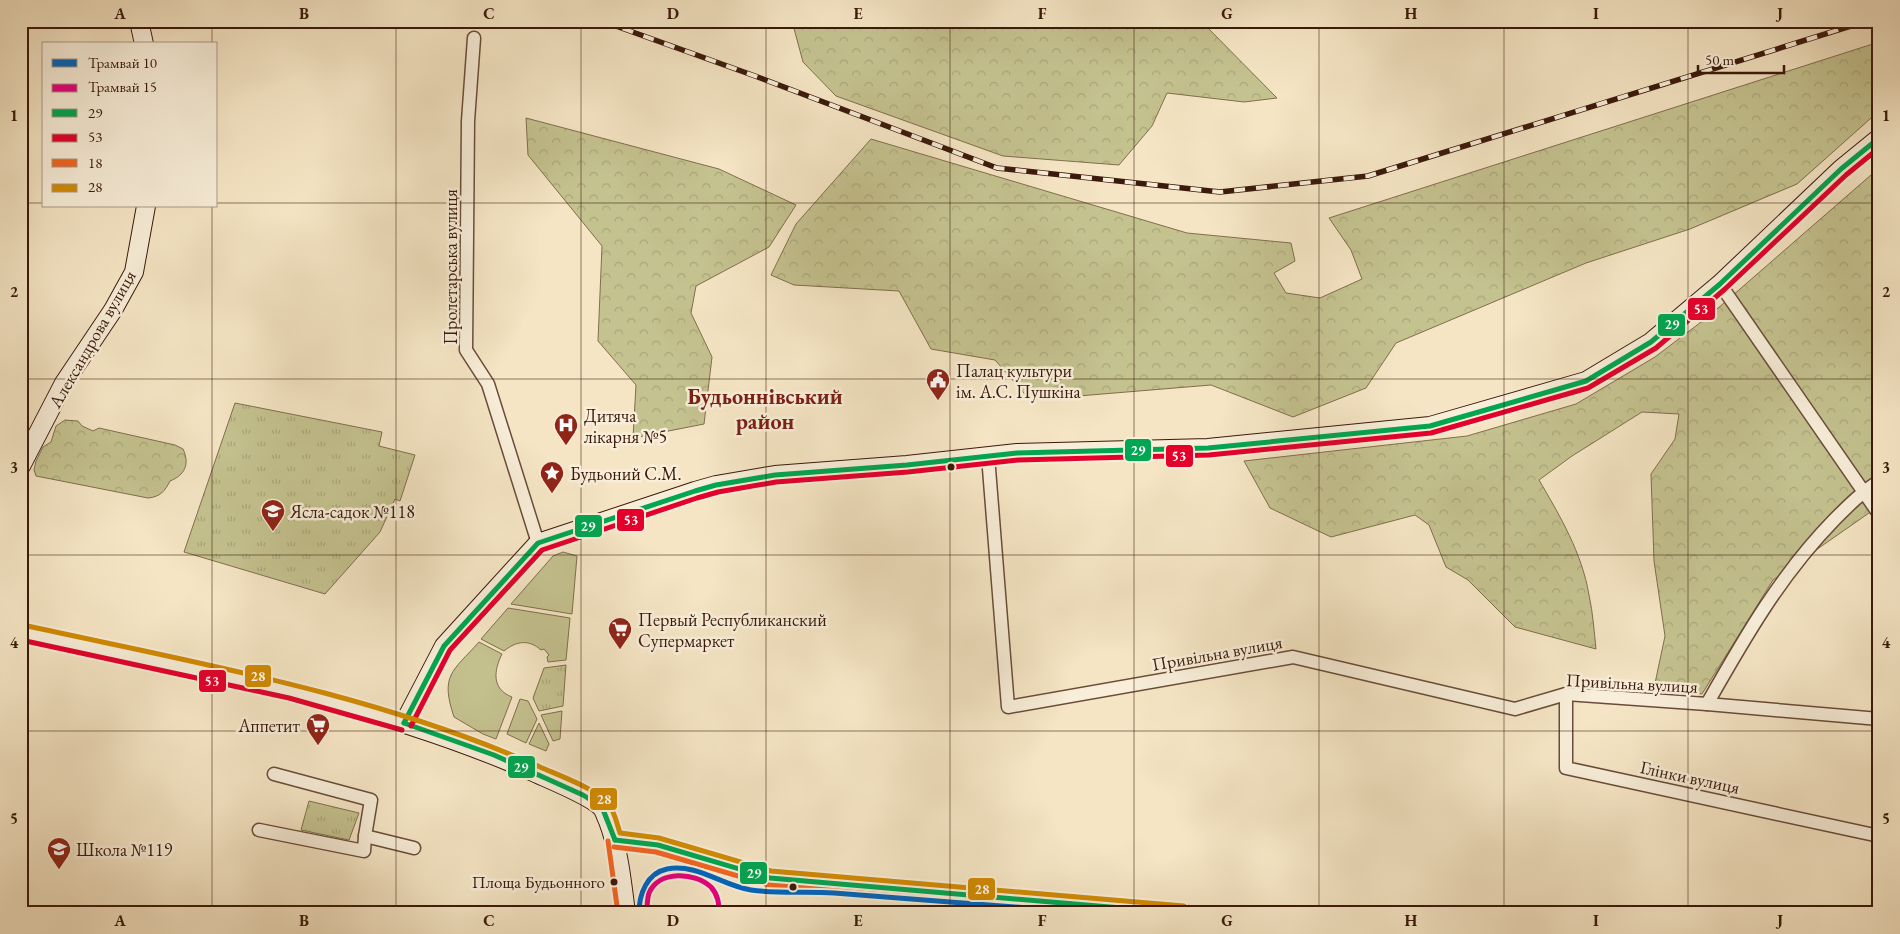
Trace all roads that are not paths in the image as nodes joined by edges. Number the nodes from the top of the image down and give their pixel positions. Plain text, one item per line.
1 (139, 21) edge
2 (474, 38) dead end
3 (144, 42) edge
4 (1879, 138) edge
5 (146, 208) edge
6 (1720, 284) junction
7 (988, 456) junction
8 (21, 466) edge
9 (1879, 481) edge
10 (1862, 491) junction
11 (1879, 514) edge
12 (538, 543) junction
13 (21, 632) edge
14 (1566, 694) junction
15 (1707, 704) junction
16 (1879, 720) edge
17 (404, 723) junction
18 (274, 774) dead end
19 (259, 830) dead end
20 (365, 836) junction
21 (1879, 836) edge
22 (616, 840) junction
23 (414, 848) dead end
24 (626, 913) edge
25 (1183, 913) edge

1 - 3 main road
2 - 12 street, Пролетарська вулиця
4 - 6 main road
5 - 8 main road, Александрова вулиця
6 - 7 main road
6 - 10 street
7 - 12 main road
7 - 14 street, Привільна вулиця
9 - 10 street, Привільна вулиця
10 - 11 street
10 - 15 street, Привільна вулиця
12 - 17 main road
13 - 17 main road
14 - 15 street, Привільна вулиця
14 - 21 street, Глінки вулиця
15 - 16 street, Привільна вулиця
17 - 22 main road
18 - 20 street
19 - 20 street
20 - 23 street
22 - 24 main road
22 - 25 main road

